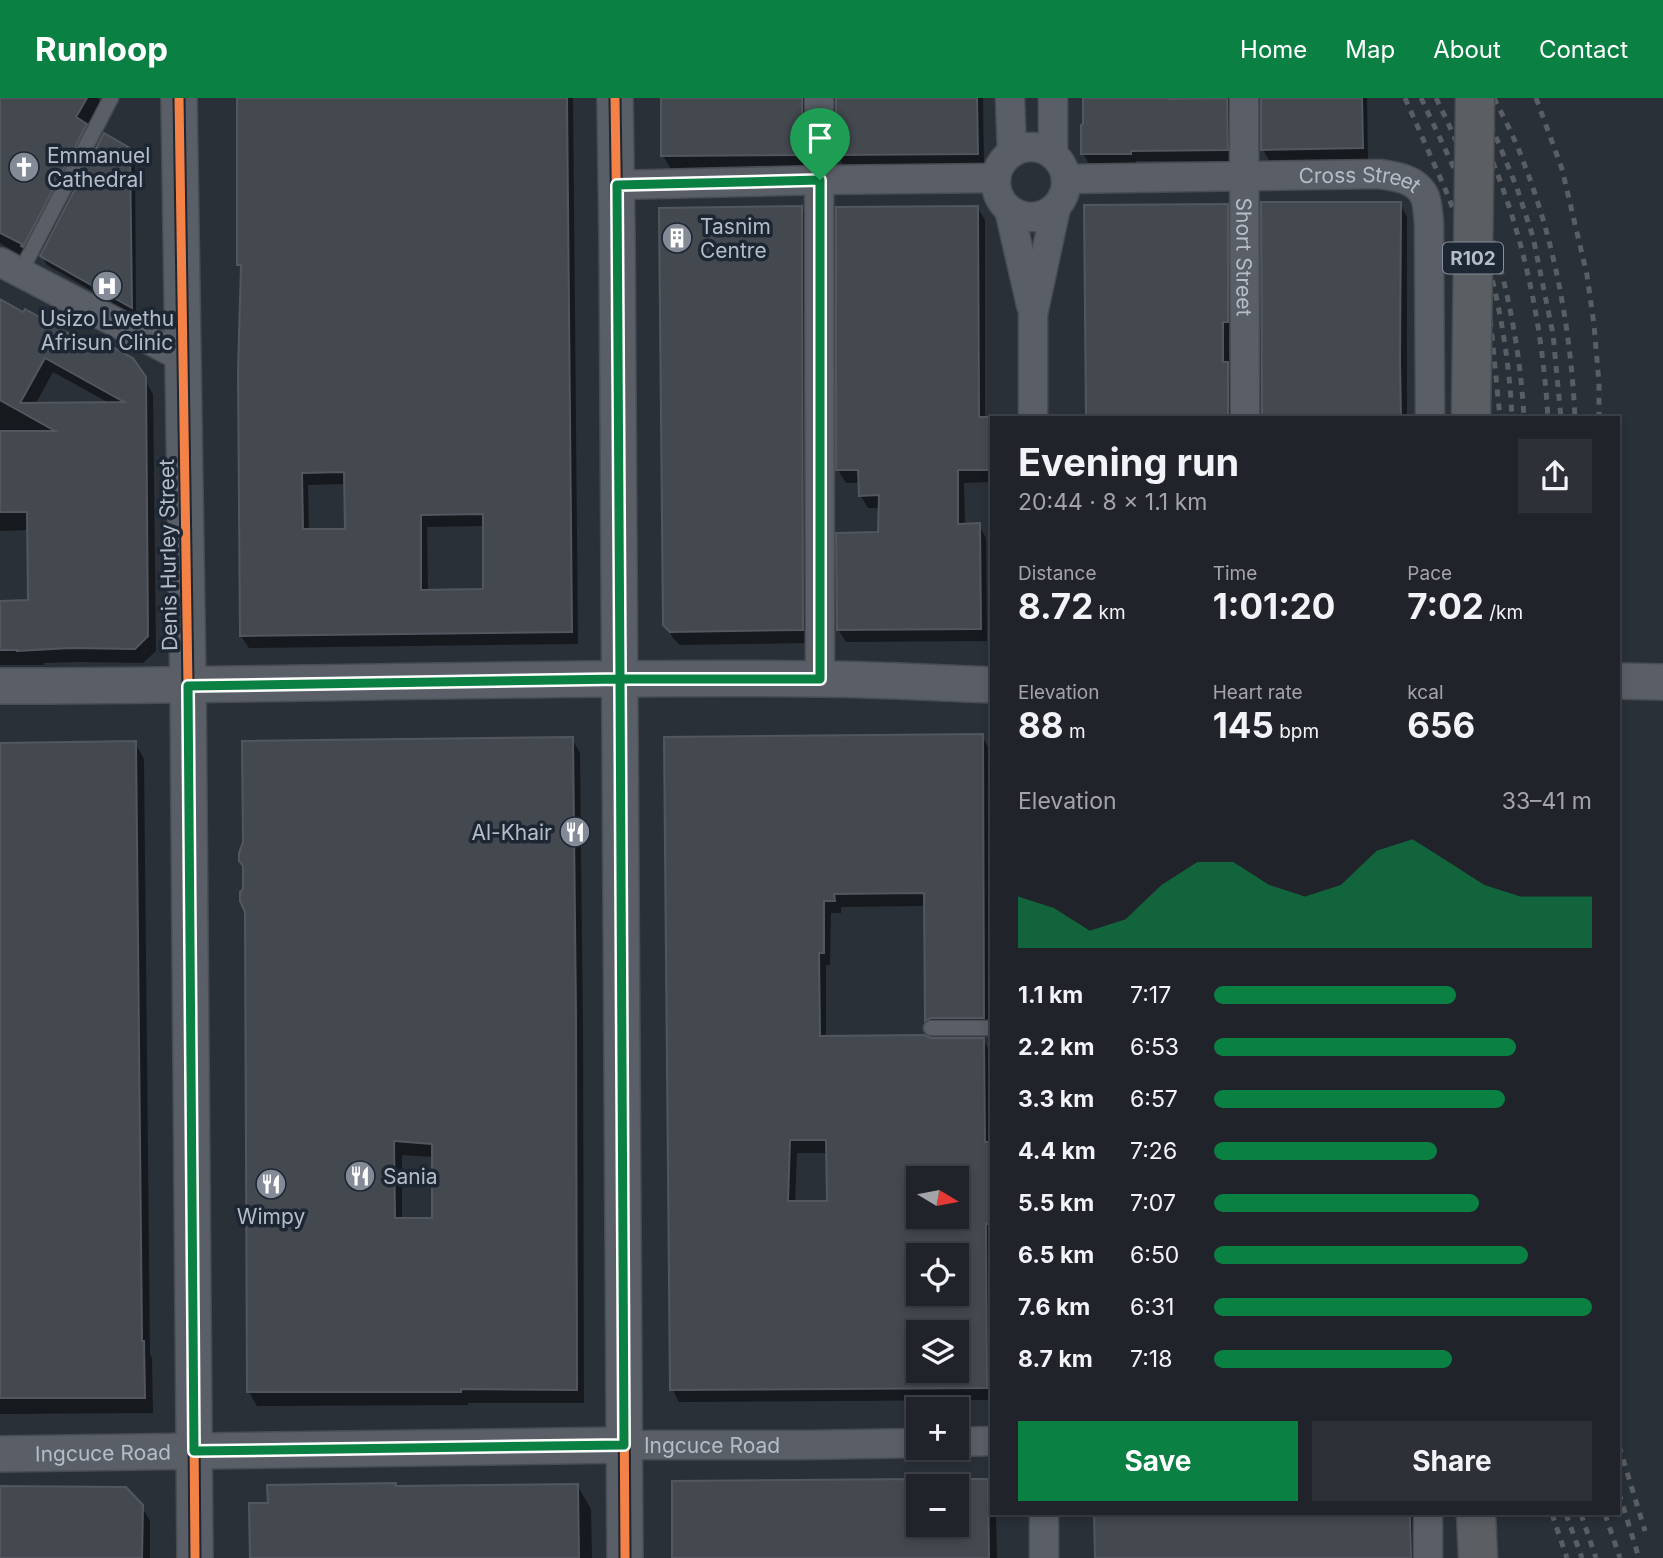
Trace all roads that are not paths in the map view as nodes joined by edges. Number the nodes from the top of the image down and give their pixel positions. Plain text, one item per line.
1 (111, 98) edge
2 (179, 98) edge
3 (615, 98) edge
4 (819, 98) edge
5 (1010, 98) edge
6 (1054, 98) edge
7 (1244, 98) edge
8 (1475, 98) edge
9 (1012, 153) junction
10 (1059, 167) junction
11 (1244, 176) junction
12 (996, 178) junction
13 (820, 180) junction
14 (617, 185) junction
15 (1056, 207) junction
16 (1009, 209) junction
17 (10, 268) edge
18 (1033, 314) junction
19 (184, 358) junction
20 (1033, 416) edge
21 (1245, 416) edge
22 (1430, 416) edge
23 (1471, 416) edge
24 (620, 679) junction
25 (820, 679) junction
26 (990, 685) edge
27 (0, 686) edge
28 (188, 686) junction
29 (931, 1028) dead end
30 (990, 1028) edge
31 (990, 1441) edge
32 (969, 1442) edge
33 (906, 1443) edge
34 (624, 1445) junction
35 (194, 1451) junction
36 (0, 1454) edge
37 (1044, 1515) edge
38 (1428, 1515) edge
39 (1476, 1515) edge
40 (195, 1558) edge
41 (625, 1558) edge
42 (1044, 1558) edge
43 (1428, 1558) edge
44 (1478, 1558) edge

1 - 17 lane
2 - 19 street, Denis Hurley Street
3 - 14 street
4 - 13 street
5 - 9 street
6 - 10 street
7 - 11 street, Short Street
8 - 23 highway, R102, bridge
9 - 10 street
9 - 12 street
10 - 11 street, Cross Street
10 - 15 street
11 - 21 street, Short Street
11 - 22 street, Cross Street
12 - 13 street
12 - 16 street
13 - 14 street
13 - 25 street
14 - 24 street
15 - 16 street
15 - 18 street
16 - 18 street
17 - 19 street
18 - 20 street
19 - 28 street, Denis Hurley Street
24 - 25 street
24 - 28 street
24 - 34 street
25 - 26 street
27 - 28 street
28 - 35 street, Denis Hurley Street
29 - 30 lane
31 - 32 street
33 - 34 street, Ingcuce Road
34 - 35 street, Ingcuce Road
34 - 41 street
35 - 36 street, Ingcuce Road
35 - 40 street, Denis Hurley Street
37 - 42 street
38 - 43 street
39 - 44 highway

